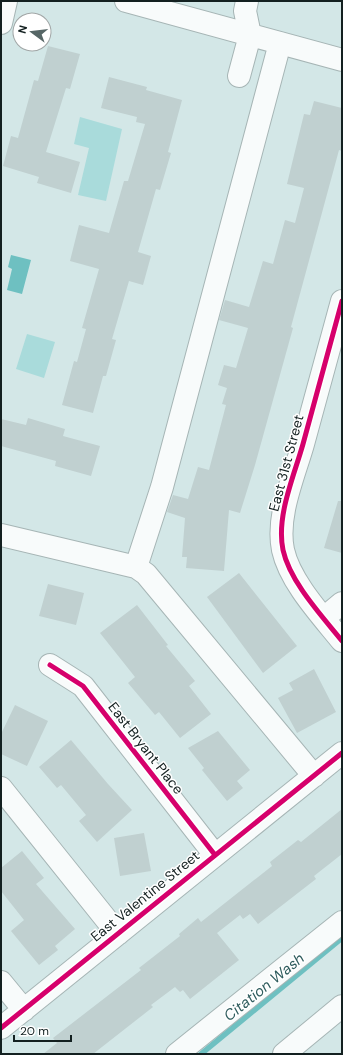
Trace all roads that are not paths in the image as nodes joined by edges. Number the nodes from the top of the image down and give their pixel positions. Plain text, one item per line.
1 (6, 1) edge
2 (126, 1) edge
3 (247, 1) edge
4 (1, 23) edge
5 (250, 35) junction
6 (280, 43) junction
7 (342, 60) edge
8 (240, 76) dead end
9 (342, 300) edge
10 (1, 535) edge
11 (136, 568) junction
12 (342, 603) edge
13 (324, 618) junction
14 (342, 641) edge
15 (50, 665) dead end
16 (342, 753) edge
17 (314, 776) junction
18 (1, 788) edge
19 (215, 855) junction
20 (342, 922) edge
21 (118, 934) junction
22 (1, 982) edge
23 (342, 1006) edge
24 (24, 1010) junction
25 (1, 1028) edge
26 (177, 1054) edge
27 (284, 1054) edge

1 - 4 street
2 - 5 street
3 - 5 street
5 - 6 street
5 - 8 street
6 - 7 street
6 - 11 street
9 - 13 street, East 31st Street
10 - 11 street
11 - 17 street
12 - 13 street
13 - 14 street, East 31st Street
15 - 19 street, East Bryant Place
16 - 17 street, East Valentine Street
17 - 19 street, East Valentine Street
18 - 21 street
19 - 21 street, East Valentine Street
20 - 26 street
21 - 24 street, East Valentine Street
22 - 24 street
23 - 27 street
24 - 25 street, East Valentine Street

